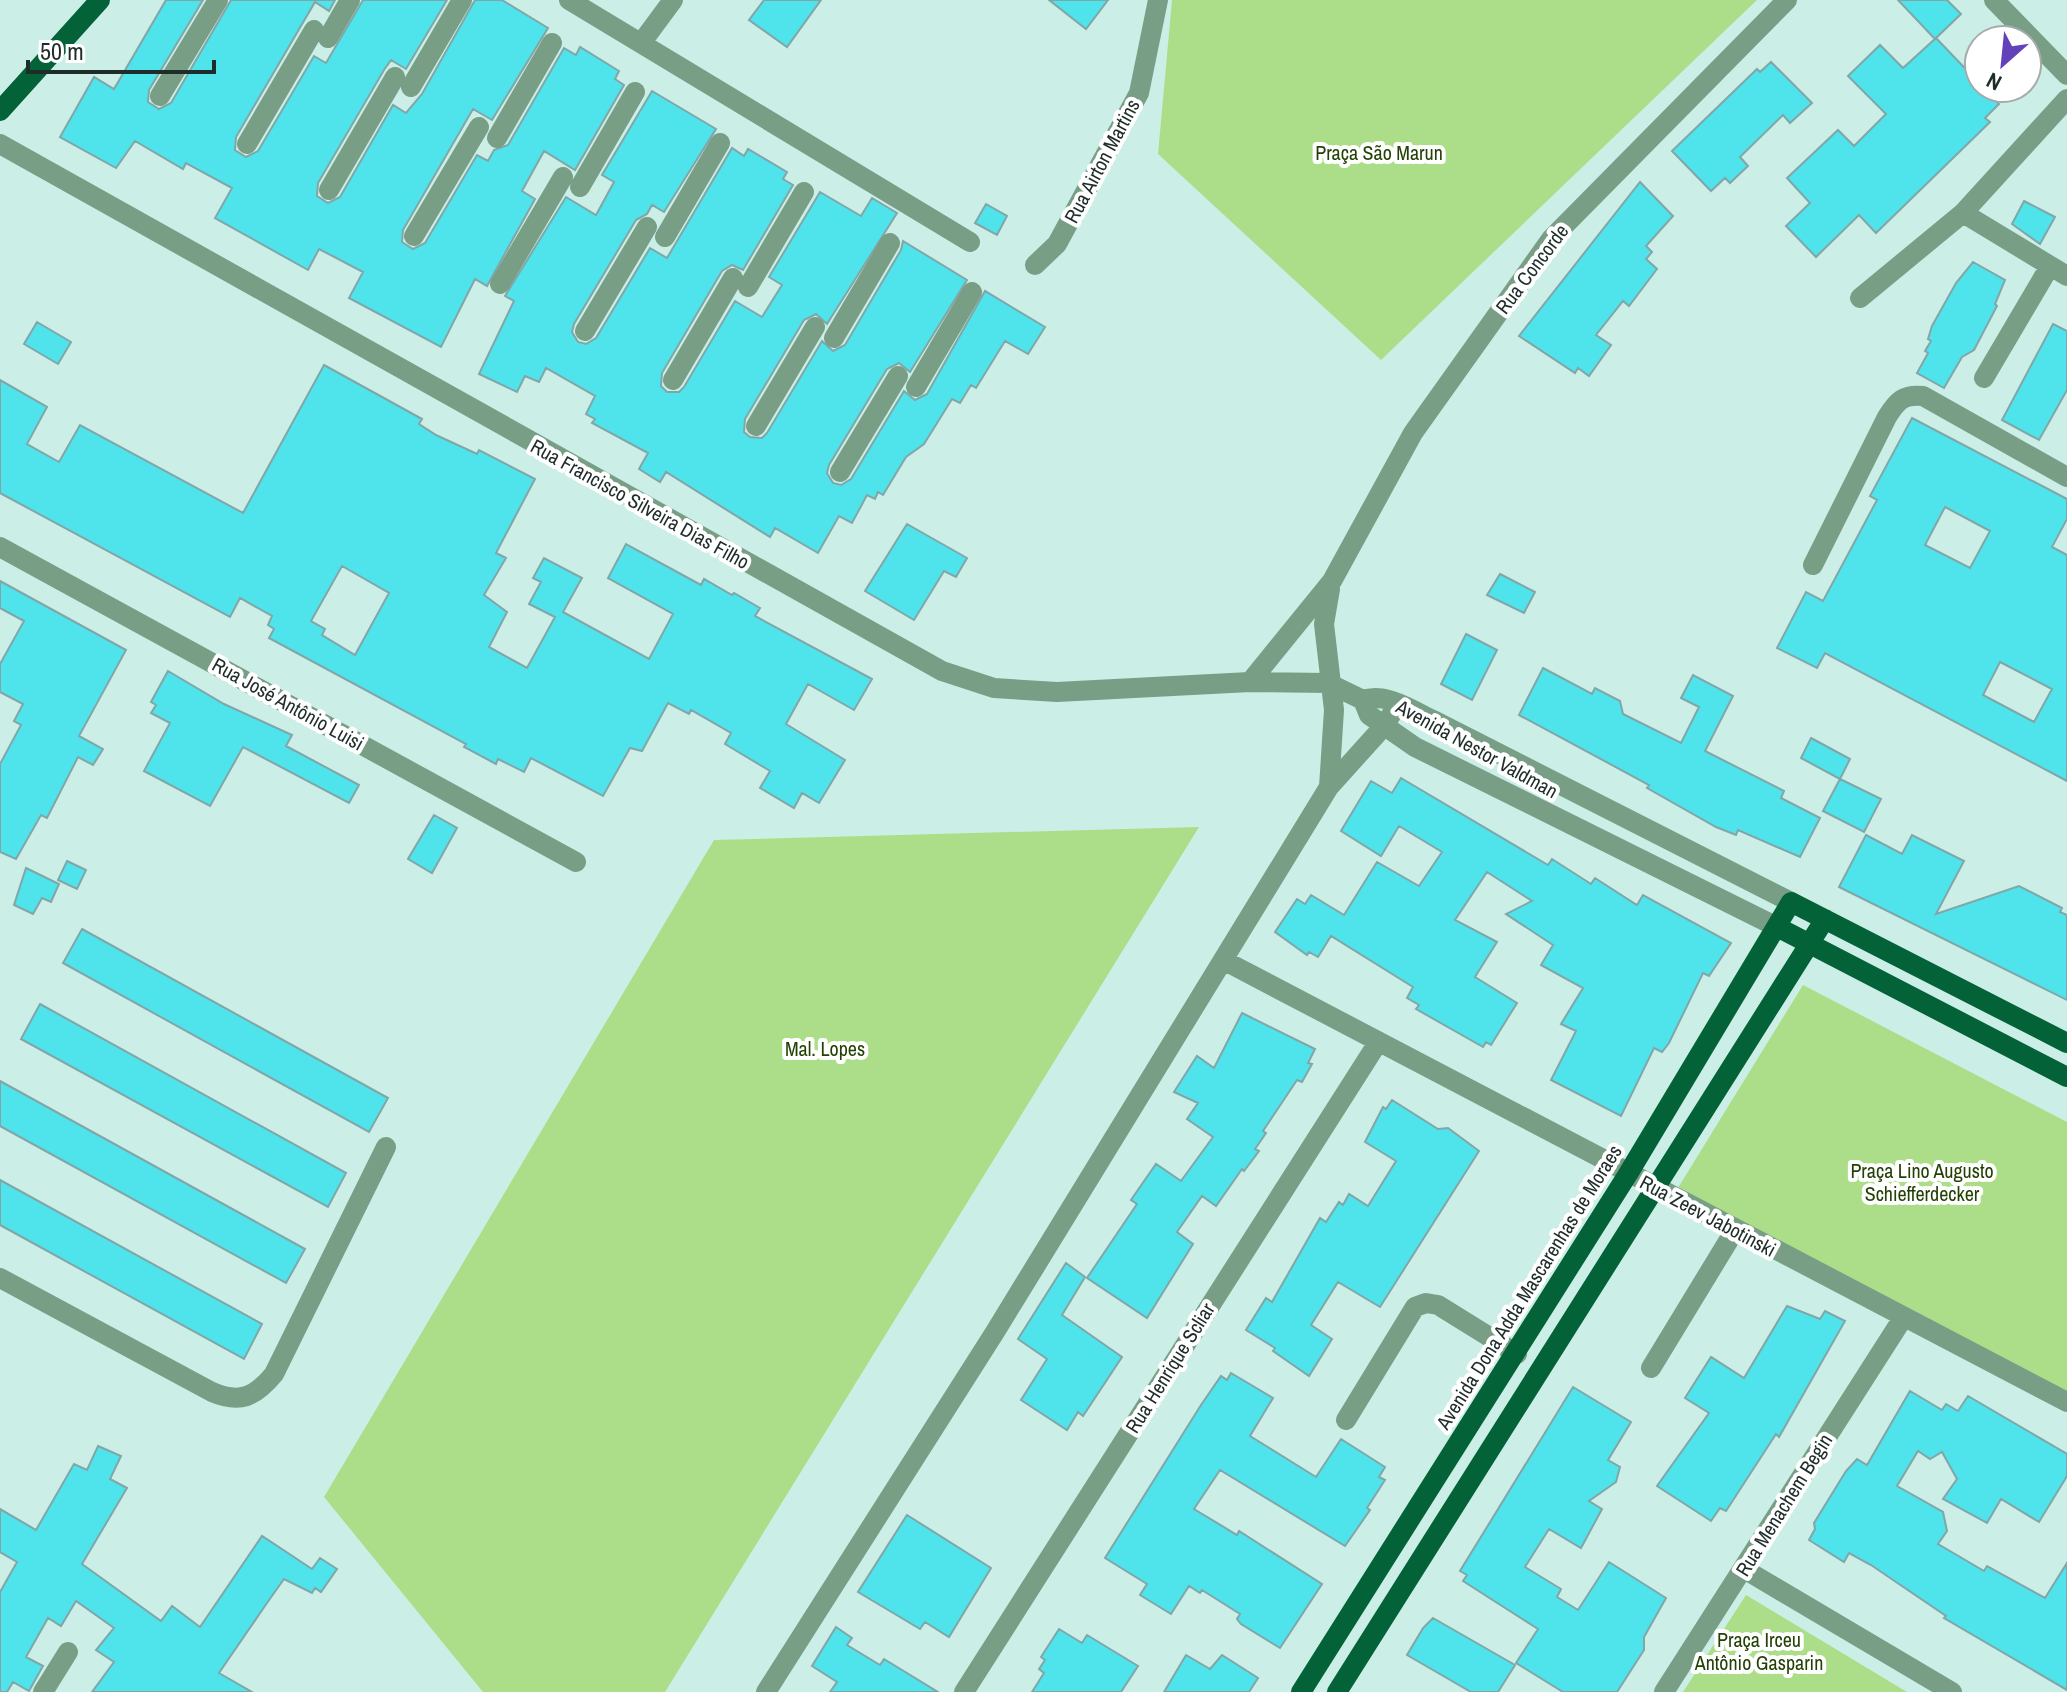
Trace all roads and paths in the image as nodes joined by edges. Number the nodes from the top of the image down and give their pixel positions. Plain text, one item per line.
1 (100, 0) edge
2 (218, 0) edge
3 (350, 0) edge
4 (462, 0) edge
5 (569, 0) edge
6 (673, 0) edge
7 (1158, 0) edge
8 (1787, 0) edge
9 (1994, 0) edge
10 (642, 42) junction
11 (552, 43) dead end
12 (2067, 75) edge
13 (635, 92) dead end
14 (160, 96) dead end
15 (2067, 99) edge
16 (0, 111) edge
17 (479, 127) dead end
18 (497, 138) dead end
19 (720, 143) dead end
20 (0, 144) edge
21 (247, 144) dead end
22 (329, 190) dead end
23 (804, 192) dead end
24 (1963, 213) junction
25 (414, 236) dead end
26 (970, 242) dead end
27 (890, 243) dead end
28 (1035, 265) dead end
29 (2058, 271) edge
30 (500, 284) dead end
31 (972, 292) dead end
32 (1860, 298) dead end
33 (815, 327) dead end
34 (585, 331) dead end
35 (834, 338) dead end
36 (898, 376) dead end
37 (1984, 378) dead end
38 (673, 380) dead end
39 (916, 387) dead end
40 (756, 426) dead end
41 (840, 472) dead end
42 (2067, 477) edge
43 (0, 547) edge
44 (1813, 565) dead end
45 (1332, 581) junction
46 (1250, 682) junction
47 (1328, 683) junction
48 (1363, 700) junction
49 (1398, 704) junction
50 (1384, 726) junction
51 (1329, 787) junction
52 (576, 862) dead end
53 (1791, 902) junction
54 (1825, 919) junction
55 (1777, 927) junction
56 (1809, 944) junction
57 (1223, 960) junction
58 (2067, 1043) edge
59 (1377, 1044) junction
60 (2067, 1077) edge
61 (386, 1147) dead end
62 (1628, 1174) junction
63 (1654, 1188) junction
64 (1735, 1230) junction
65 (0, 1278) edge
66 (1903, 1318) junction
67 (1517, 1354) junction
68 (1651, 1368) dead end
69 (2067, 1402) edge
70 (1346, 1420) dead end
71 (1744, 1569) junction
72 (68, 1652) dead end
73 (43, 1692) edge
74 (766, 1692) edge
75 (964, 1692) edge
76 (1301, 1692) edge
77 (1337, 1692) edge
78 (1664, 1692) edge
79 (1952, 1692) edge

1 - 16 main road
2 - 14 street
3 - 21 street
4 - 22 street
5 - 10 street
6 - 10 street
7 - 28 street, Rua Airton Martins
8 - 45 street, Rua Concorde
9 - 12 street
10 - 26 street
11 - 18 street
13 - 30 street
15 - 24 street
17 - 25 street
19 - 34 street
20 - 46 street, Rua Francisco Silveira Dias Filho
23 - 38 street
24 - 29 street
24 - 32 street
27 - 35 street
29 - 37 street
31 - 39 street
33 - 40 street
36 - 41 street
42 - 44 street
43 - 52 street, Rua José Antônio Luisi
45 - 46 street, Rua Concorde
45 - 47 street, Rua Concorde
46 - 47 street, Rua Francisco Silveira Dias Filho
47 - 48 street
47 - 51 street, Rua Concorde
48 - 49 street, Avenida Nestor Valdman
48 - 50 street, Avenida Nestor Valdman
49 - 50 street
49 - 53 street, Avenida Nestor Valdman
50 - 51 street
50 - 55 street, Avenida Nestor Valdman
51 - 57 street
53 - 54 main road, Avenida Nestor Valdman
53 - 55 main road, Avenida Dona Adda Mascarenhas de Moraes
54 - 56 main road
54 - 58 main road, Avenida Nestor Valdman
55 - 56 main road, Avenida Nestor Valdman
55 - 62 main road, Avenida Dona Adda Mascarenhas de Moraes
56 - 60 main road, Avenida Nestor Valdman
56 - 63 main road
57 - 59 street, Rua Zeev Jabotinski
57 - 74 street
59 - 62 street, Rua Zeev Jabotinski
59 - 75 street, Rua Henrique Scliar
61 - 65 street
62 - 63 street, Rua Zeev Jabotinski
62 - 67 main road, Avenida Dona Adda Mascarenhas de Moraes
63 - 64 street, Rua Zeev Jabotinski
63 - 77 main road
64 - 66 street, Rua Zeev Jabotinski
64 - 68 street
66 - 69 street, Rua Zeev Jabotinski
66 - 71 street, Rua Menachem Begin
67 - 70 street
67 - 76 main road, Avenida Dona Adda Mascarenhas de Moraes
71 - 78 street, Rua Menachem Begin
71 - 79 street
72 - 73 street

